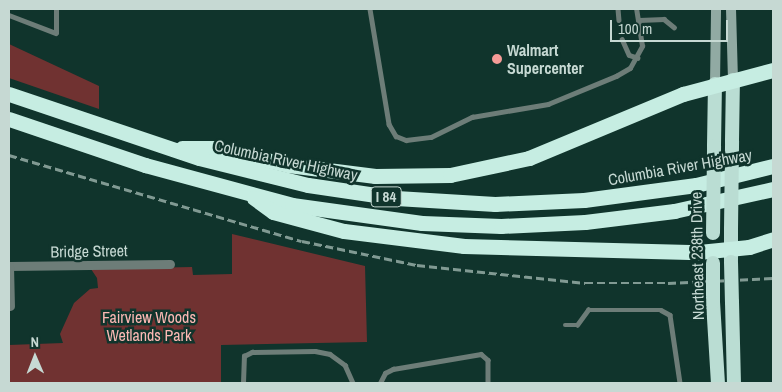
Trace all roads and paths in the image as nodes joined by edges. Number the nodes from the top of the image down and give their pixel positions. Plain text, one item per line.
1 (56, 9) edge
2 (370, 9) edge
3 (618, 9) edge
4 (636, 9) edge
5 (716, 9) edge
6 (731, 9) edge
7 (9, 15) edge
8 (619, 20) dead end
9 (639, 20) junction
10 (674, 27) dead end
11 (622, 39) dead end
12 (638, 58) junction
13 (773, 70) edge
14 (733, 80) junction
15 (715, 84) junction
16 (9, 94) edge
17 (9, 119) edge
18 (163, 147) junction
19 (773, 166) edge
20 (773, 189) edge
21 (247, 192) junction
22 (773, 239) edge
23 (731, 255) junction
24 (713, 257) junction
25 (170, 264) dead end
26 (9, 266) edge
27 (10, 306) edge
28 (565, 325) dead end
29 (243, 383) edge
30 (353, 383) edge
31 (380, 383) edge
32 (488, 383) edge
33 (680, 383) edge
34 (718, 383) edge
35 (734, 383) edge

1 - 7 lane
2 - 12 lane
3 - 8 lane
4 - 9 lane
5 - 15 main road, Northeast 238th Drive
6 - 14 main road
9 - 10 lane
9 - 12 lane
11 - 12 lane
13 - 14 highway
14 - 15 highway
14 - 23 highway, bridge
15 - 18 highway
15 - 24 highway, Northeast 238th Drive, bridge
16 - 18 highway, Columbia River Highway / I 84
17 - 21 highway, I 84
18 - 19 highway, Columbia River Highway / I 84
20 - 21 highway, I 84
21 - 24 highway
22 - 23 highway
23 - 24 highway
23 - 35 highway, bridge
24 - 34 highway, Northeast 238th Drive, bridge
25 - 26 street, Bridge Street
26 - 27 street
28 - 33 lane
29 - 30 lane
31 - 32 lane

